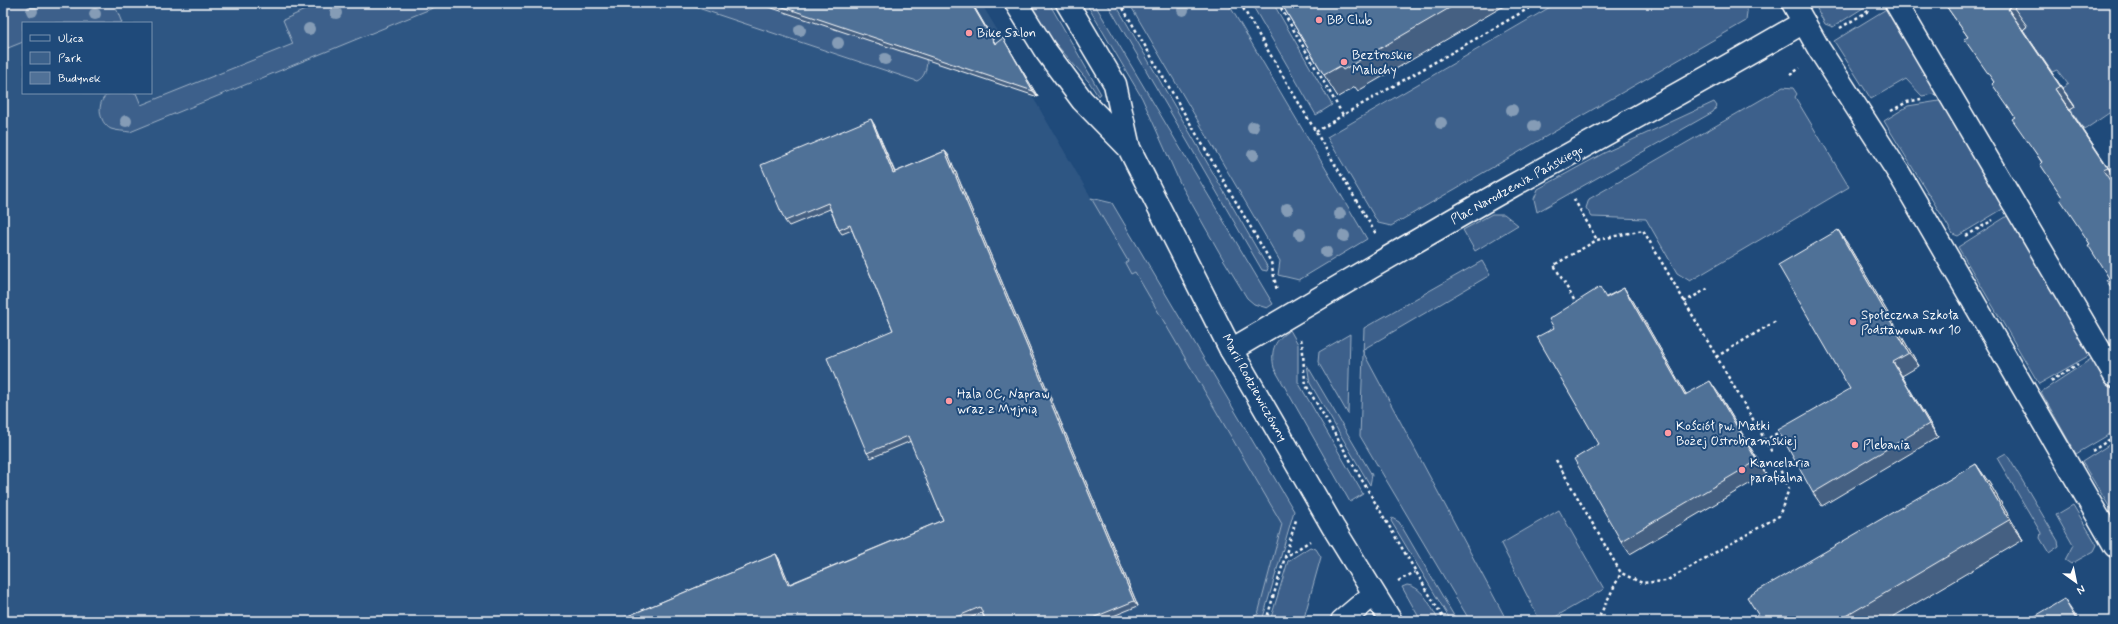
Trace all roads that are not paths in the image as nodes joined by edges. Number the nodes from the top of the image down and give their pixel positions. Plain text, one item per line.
1 (1016, 3) edge
2 (1067, 3) edge
3 (1794, 3) edge
4 (1896, 3) edge
5 (1804, 22) junction
6 (1129, 148) junction
7 (1231, 350) junction
8 (2115, 376) edge
9 (2115, 546) edge
10 (1374, 594) junction
11 (1342, 621) edge
12 (1391, 621) edge

1 - 6 street, Marii Rodziewiczówny
2 - 6 street, Marii Rodziewiczówny
3 - 5 street
4 - 8 street
5 - 7 street, Plac Narodzenia Pańskiego
5 - 9 street
6 - 7 street, Marii Rodziewiczówny
7 - 10 street, Marii Rodziewiczówny
10 - 11 street
10 - 12 street, Marii Rodziewiczówny

